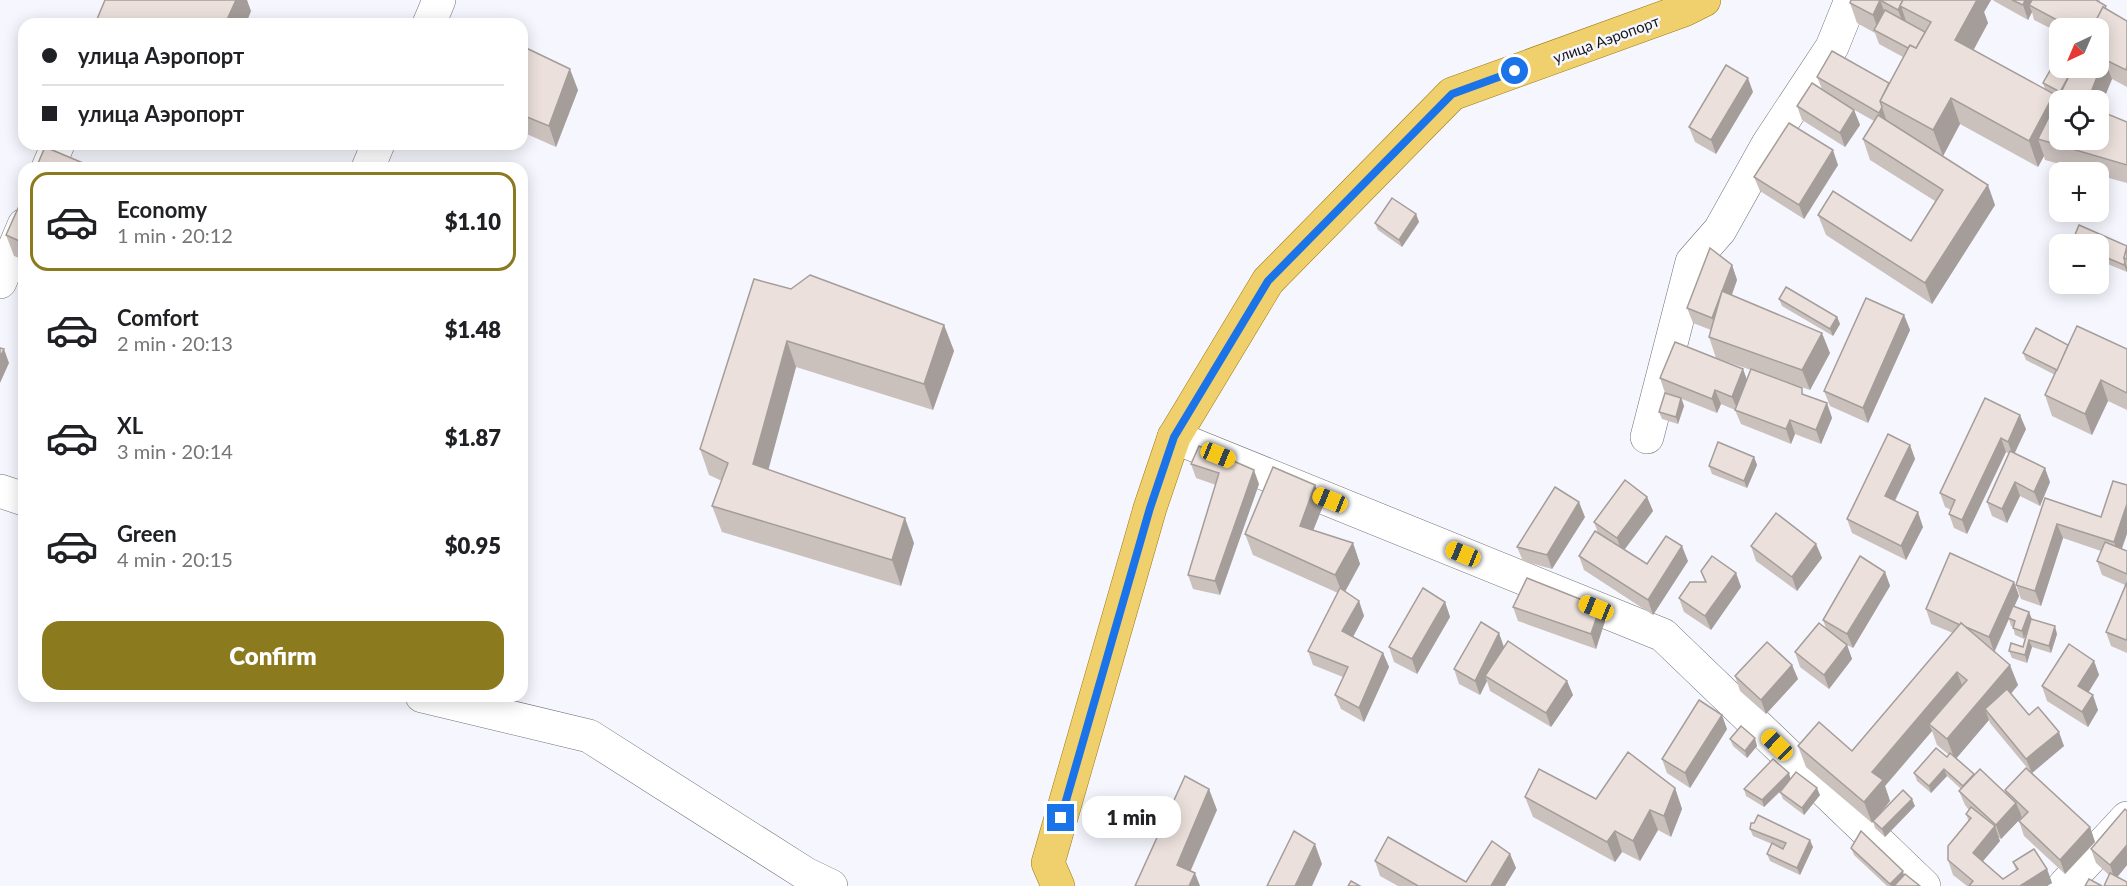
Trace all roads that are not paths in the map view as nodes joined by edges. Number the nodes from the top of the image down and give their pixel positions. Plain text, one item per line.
1 (439, 0) edge
2 (1851, 0) edge
3 (1682, 4) edge
4 (432, 18) edge
5 (18, 239) edge
6 (0, 282) edge
7 (1174, 437) junction
8 (1647, 437) dead end
9 (0, 491) edge
10 (18, 497) edge
11 (447, 702) edge
12 (2127, 818) edge
13 (831, 886) edge
14 (1058, 886) edge
15 (1923, 886) edge
16 (2064, 886) edge

1 - 4 street
2 - 8 street
3 - 7 main road, улица Аэропорт
5 - 6 street
7 - 14 main road, улица Аэропорт
7 - 15 street
9 - 10 street
11 - 13 street
12 - 16 street

